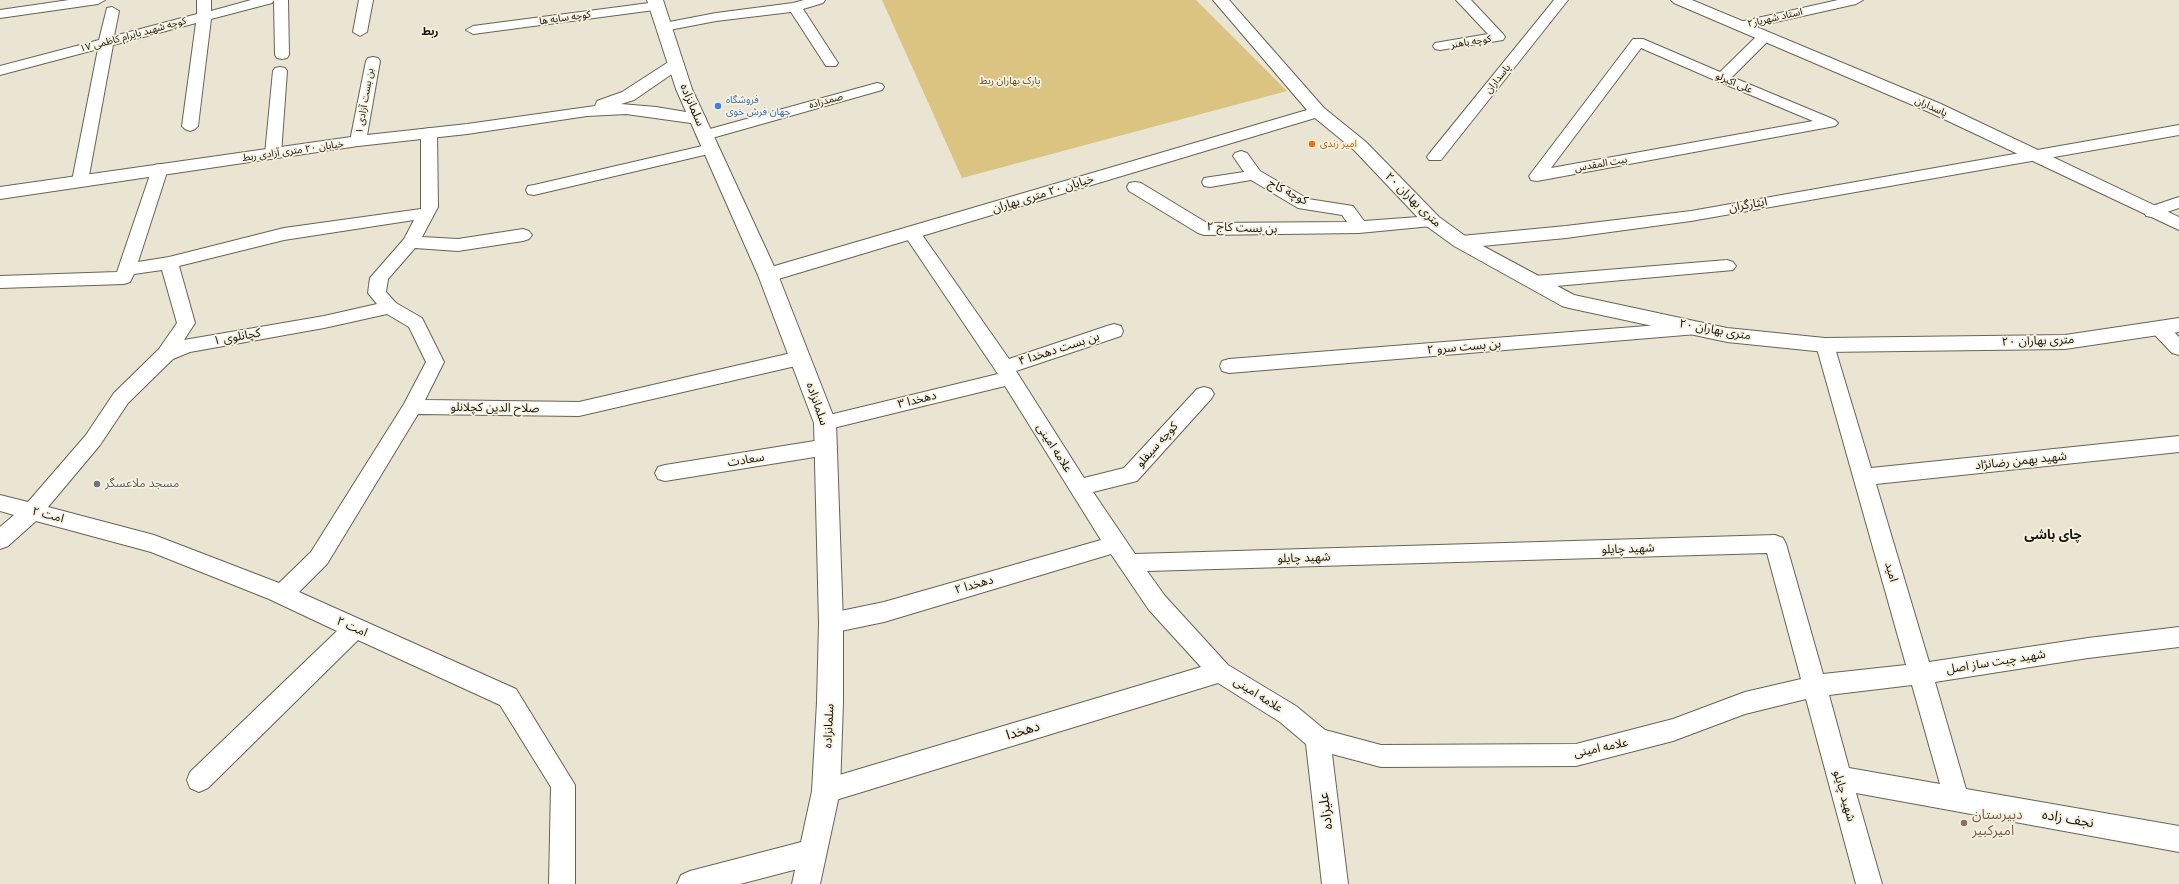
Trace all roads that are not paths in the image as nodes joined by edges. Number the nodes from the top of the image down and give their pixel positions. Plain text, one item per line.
1 (98, 0) edge
2 (204, 0) edge
3 (267, 0) edge
4 (281, 0) edge
5 (366, 0) edge
6 (818, 0) edge
7 (1220, 0) edge
8 (1463, 0) edge
9 (1561, 0) edge
10 (1679, 0) edge
11 (1856, 0) edge
12 (656, 3) edge
13 (795, 7) junction
14 (112, 11) dead end
15 (0, 14) edge
16 (204, 16) junction
17 (1740, 26) junction
18 (664, 27) junction
19 (473, 30) dead end
20 (360, 32) dead end
21 (1766, 36) junction
22 (108, 42) junction
23 (1638, 42) joint
24 (1440, 46) dead end
25 (282, 55) dead end
26 (373, 61) dead end
27 (831, 63) dead end
28 (676, 64) junction
29 (0, 71) edge
30 (280, 71) dead end
31 (1722, 78) junction
32 (877, 87) dead end
33 (587, 110) junction
34 (1318, 112) junction
35 (1830, 123) joint
36 (190, 126) dead end
37 (2179, 130) edge
38 (429, 133) junction
39 (705, 134) junction
40 (358, 141) junction
41 (273, 154) junction
42 (2032, 155) junction
43 (1240, 156) dead end
44 (1435, 158) dead end
45 (160, 169) junction
46 (1254, 174) junction
47 (80, 181) junction
48 (1210, 182) dead end
49 (1135, 187) dead end
50 (534, 190) dead end
51 (0, 193) edge
52 (2179, 202) edge
53 (2152, 212) junction
54 (427, 213) junction
55 (1432, 221) junction
56 (2179, 224) edge
57 (1359, 227) junction
58 (912, 233) junction
59 (523, 235) dead end
60 (411, 242) junction
61 (1461, 242) junction
62 (169, 263) junction
63 (1727, 266) dead end
64 (127, 269) junction
65 (768, 275) junction
66 (0, 282) edge
67 (1534, 282) junction
68 (390, 307) junction
69 (2179, 325) edge
70 (1699, 328) junction
71 (2159, 328) junction
72 (1114, 331) dead end
73 (1825, 345) junction
74 (2179, 348) edge
75 (166, 354) junction
76 (800, 358) junction
77 (1229, 366) dead end
78 (1007, 373) junction
79 (1204, 394) dead end
80 (412, 407) junction
81 (825, 423) junction
82 (2179, 444) edge
83 (827, 447) junction
84 (665, 473) dead end
85 (1863, 477) junction
86 (1079, 487) junction
87 (0, 502) edge
88 (33, 511) junction
89 (0, 540) edge
90 (1116, 544) junction
91 (1130, 563) junction
92 (283, 594) junction
93 (831, 622) junction
94 (355, 628) junction
95 (2179, 637) edge
96 (1220, 672) junction
97 (1920, 674) junction
98 (1814, 686) junction
99 (1318, 739) junction
100 (1839, 778) junction
101 (199, 780) dead end
102 (826, 791) junction
103 (1957, 799) junction
104 (2179, 839) edge
105 (813, 852) junction
106 (562, 884) edge
107 (690, 884) edge
108 (806, 884) edge
109 (1335, 884) edge
110 (1869, 884) edge

1 - 15 street
2 - 16 street
3 - 16 street, کوچه شهید بایرام کاظمی ۱۷
4 - 25 street
5 - 20 street
6 - 13 street
7 - 34 street, ۲۰ متری بهاران
8 - 24 street, کوچه باهنر
9 - 44 street, پاسداران
10 - 17 street, پاسداران
11 - 17 street, استاد شهریار۲
12 - 18 street, سلمانزاده
12 - 19 street, کوچه سایه ها
13 - 18 street
13 - 27 street
14 - 22 street
16 - 22 street, کوچه شهید بایرام کاظمی ۱۷
16 - 36 street
17 - 21 street, پاسداران
18 - 28 street, سلمانزاده
21 - 31 street
21 - 42 street, پاسداران
22 - 29 street, کوچه شهید بایرام کاظمی ۱۷
22 - 47 street
23 - 31 street, علی اکبرلو
23 - 35 street, بیت المقدس
26 - 40 street, بن بست آزادی ۱
28 - 33 street
28 - 39 street, سلمانزاده
30 - 41 street
31 - 35 street, علی اکبرلو
32 - 39 street, صمدزاده
33 - 38 street, خیابان ۲۰ متری آزادی ربط
33 - 39 street
34 - 55 street, ۲۰ متری بهاران
34 - 58 street, خیابان ۲۰ متری بهاران
37 - 42 street, ایثارگران
38 - 40 street, خیابان ۲۰ متری آزادی ربط
38 - 54 street
39 - 50 street, صمدزاده
39 - 65 street, سلمانزاده
40 - 41 street, خیابان ۲۰ متری آزادی ربط
41 - 45 street, خیابان ۲۰ متری آزادی ربط
42 - 53 street, پاسداران
42 - 61 street, ایثارگران
43 - 46 street, کوچه کاج
45 - 47 street, خیابان ۲۰ متری آزادی ربط
45 - 64 street
46 - 48 street
46 - 57 street, کوچه کاج
47 - 51 street, خیابان ۲۰ متری آزادی ربط
49 - 57 street, بن بست کاج ۲
52 - 53 street
53 - 56 street, پاسداران
54 - 60 street
54 - 62 street
55 - 57 street
55 - 61 street, ۲۰ متری بهاران
58 - 65 street, خیابان ۲۰ متری بهاران
58 - 78 street, علامه امینی
59 - 60 street
60 - 68 street
61 - 67 street, ۲۰ متری بهاران
62 - 64 street
62 - 75 street
63 - 67 street
64 - 66 street
65 - 76 street, سلمانزاده
67 - 70 street, ۲۰ متری بهاران
68 - 75 street, کچانلوی ۱
68 - 80 street
69 - 71 street, ۲۰ متری بهاران
70 - 73 street, ۲۰ متری بهاران
70 - 77 street, بن بست سرو ۲
71 - 73 street, ۲۰ متری بهاران
71 - 74 street
72 - 78 street, بن بست دهخدا ۴
73 - 85 street, امید
75 - 88 street, کچانلوی ۱
76 - 80 street, صلاح الدین کچلانلو
76 - 81 street, سلمانزاده
78 - 81 street, دهخدا ۳
78 - 86 street, علامه امینی
79 - 86 street, کوچه سیفلو
80 - 92 street
81 - 83 street, سلمانزاده
82 - 85 street, شهید بهمن رضانژاد
83 - 84 street, سعادت
83 - 93 street, سلمانزاده
85 - 97 street, امید
86 - 90 street, علامه امینی
87 - 88 street, امت ۲
88 - 89 street, کچانلوی ۱
88 - 92 street, امت ۲
90 - 91 street, علامه امینی
90 - 93 street, دهخدا ۲
91 - 96 street, علامه امینی
91 - 98 street, شهید چایلو
92 - 94 street, امت ۲
93 - 102 street, سلمانزاده
94 - 101 street
94 - 106 street, امت ۲
95 - 97 street, شهید چیت ساز اصل
96 - 99 street, علامه امینی
96 - 102 street, دهخدا
97 - 98 street, شهید چیت ساز اصل
97 - 103 street, امید
98 - 99 street, علامه امینی
98 - 100 street, شهید چایلو
99 - 109 street, علیزاده
100 - 103 street, نجف زاده
100 - 110 street, شهید چایلو
102 - 105 street, سلمانزاده
103 - 104 street, نجف زاده
105 - 107 street
105 - 108 street, سلمانزاده

